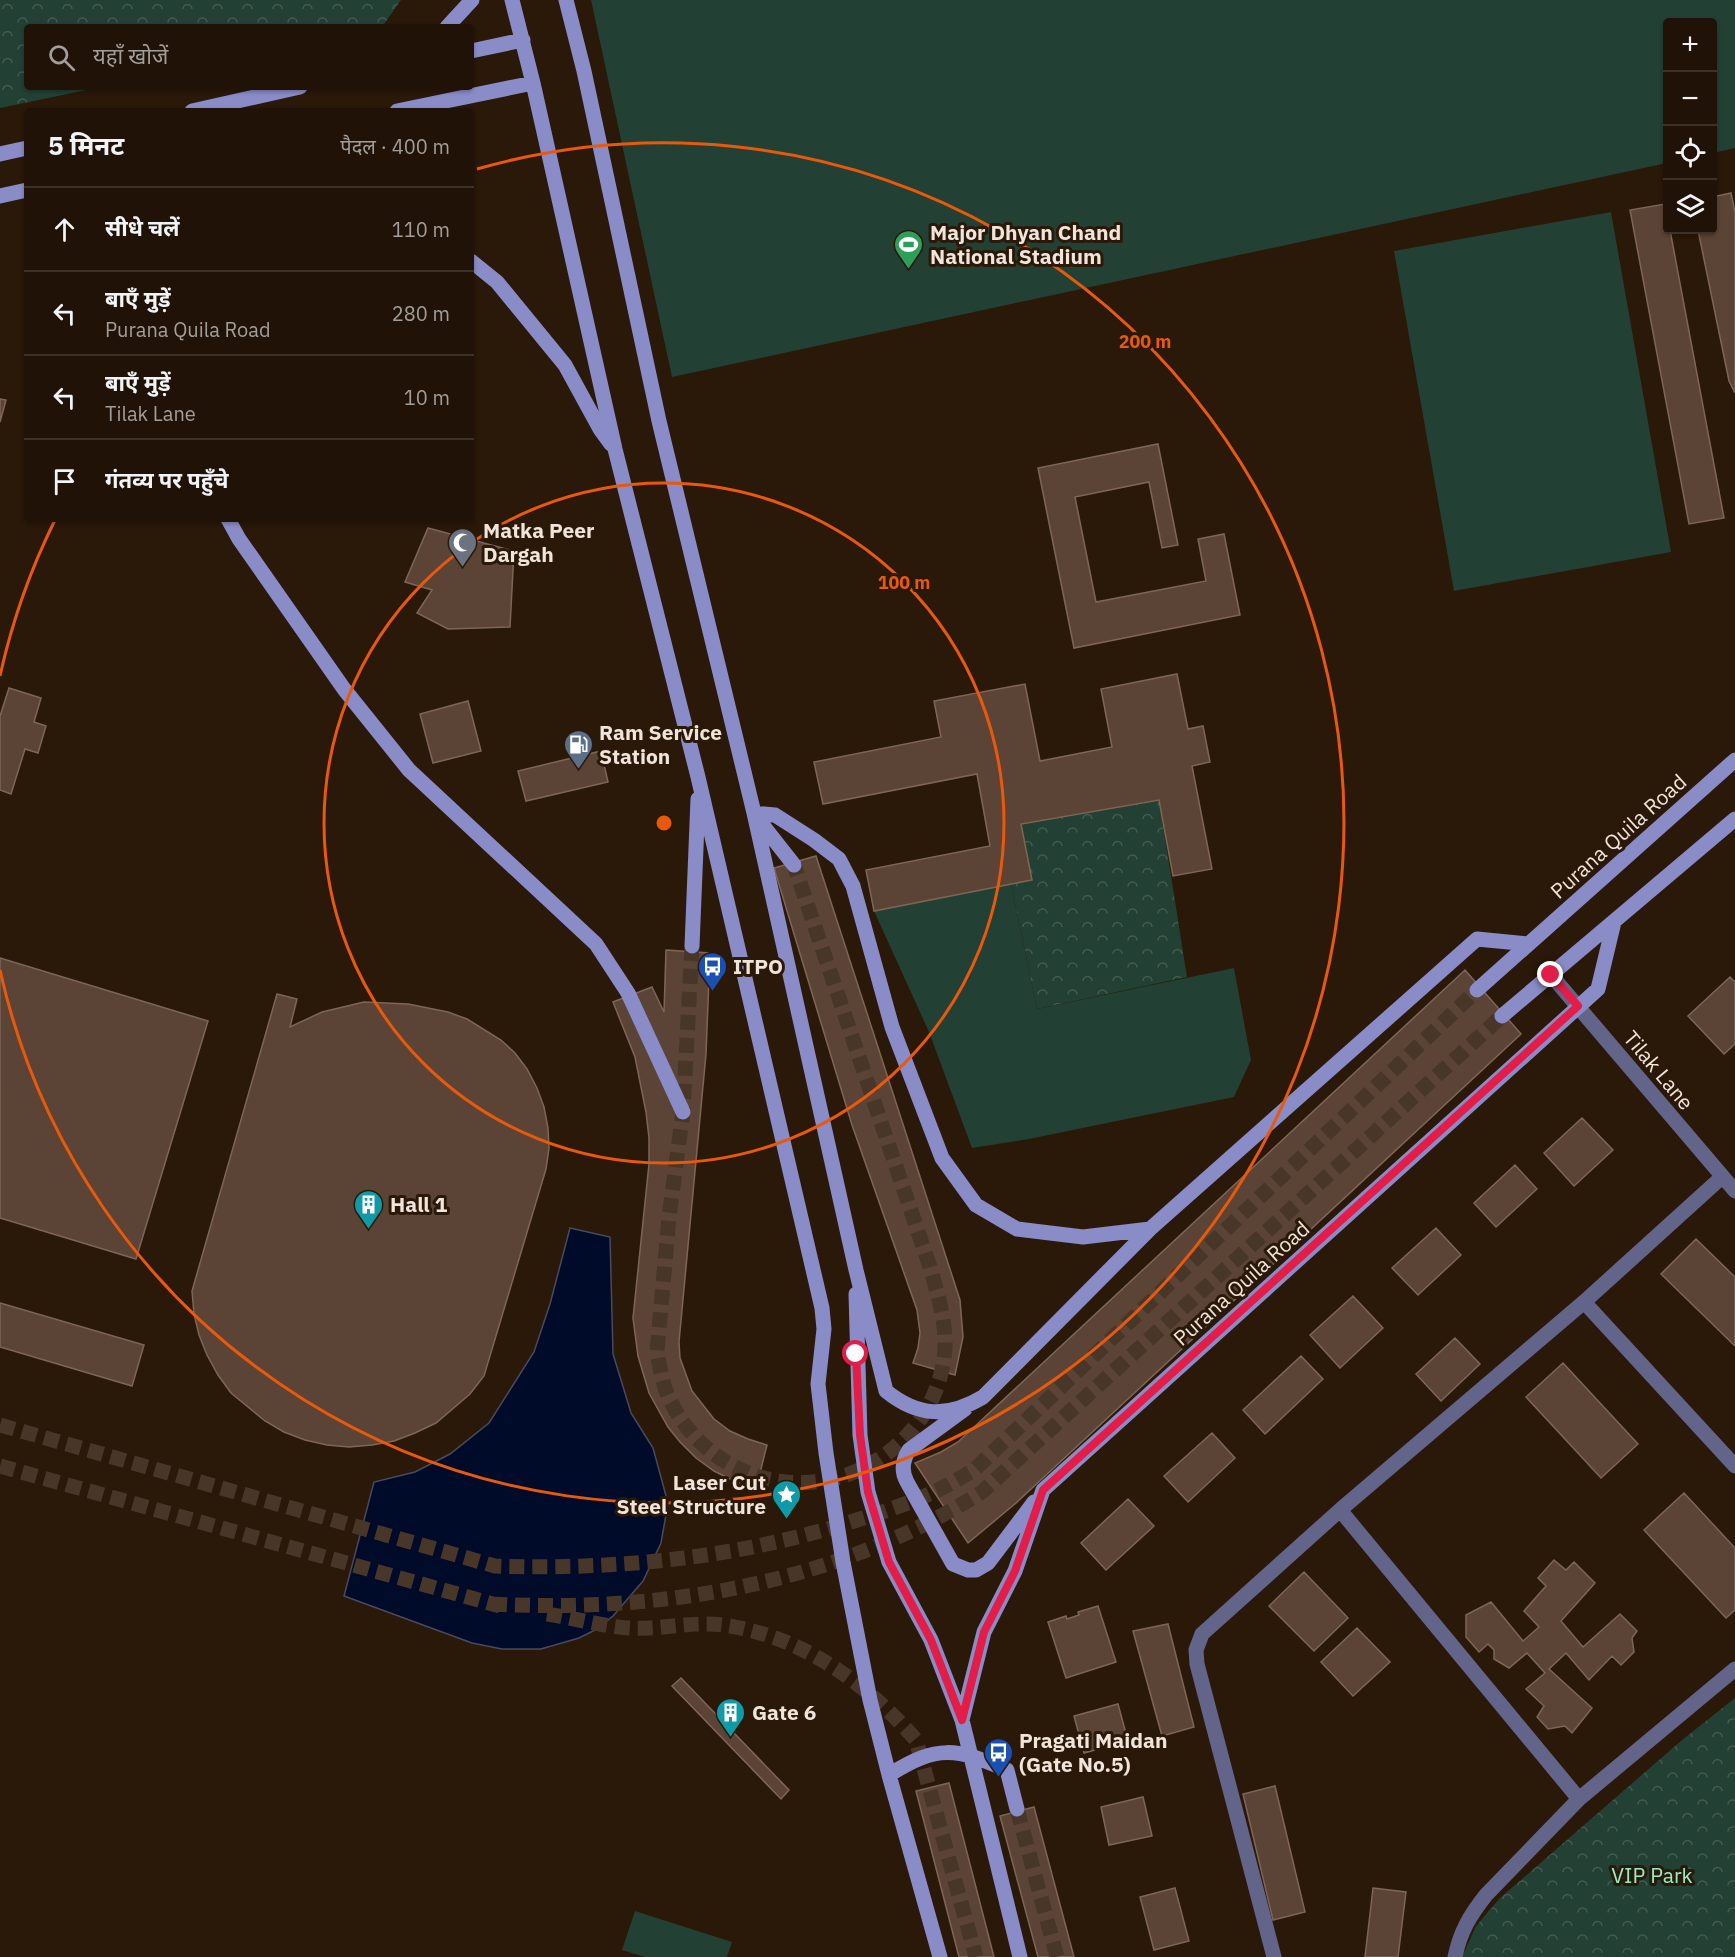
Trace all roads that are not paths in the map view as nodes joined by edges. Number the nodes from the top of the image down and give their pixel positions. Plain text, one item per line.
1 (472, 0) edge
2 (512, 0) edge
3 (566, 0) edge
4 (450, 24) edge
5 (523, 40) junction
6 (474, 50) edge
7 (533, 83) junction
8 (286, 90) edge
9 (206, 108) edge
10 (412, 108) edge
11 (24, 149) edge
12 (0, 154) edge
13 (24, 191) edge
14 (0, 196) edge
15 (474, 263) edge
16 (615, 449) junction
17 (230, 522) edge
18 (1735, 760) edge
19 (698, 777) junction
20 (754, 813) junction
21 (1735, 819) edge
22 (794, 865) tunnel mouth
23 (1614, 922) junction
24 (1528, 944) junction
25 (692, 946) tunnel mouth
26 (1551, 975) junction
27 (1477, 990) tunnel mouth
28 (1578, 1006) junction
29 (1502, 1016) tunnel mouth
30 (683, 1112) dead end
31 (1722, 1177) junction
32 (1735, 1191) edge
33 (1150, 1229) junction
34 (856, 1270) junction
35 (1584, 1302) junction
36 (983, 1397) junction
37 (1735, 1466) edge
38 (1043, 1490) junction
39 (1340, 1510) junction
40 (1735, 1669) edge
41 (962, 1720) junction
42 (970, 1754) junction
43 (889, 1775) junction
44 (1579, 1799) junction
45 (1017, 1809) tunnel mouth
46 (940, 1957) edge
47 (1020, 1957) edge
48 (1274, 1957) edge
49 (1455, 1957) edge

1 - 4 main road
2 - 5 main road
3 - 20 main road
5 - 6 main road
5 - 7 main road
7 - 10 main road
7 - 16 main road
8 - 9 main road
11 - 12 main road
13 - 14 main road
15 - 16 main road
16 - 19 main road
17 - 30 main road
18 - 24 main road, Purana Quila Road
19 - 25 main road
19 - 43 main road
20 - 22 main road
20 - 33 main road
20 - 34 main road
21 - 23 main road
23 - 26 main road
23 - 28 main road, Purana Quila Road
24 - 27 main road, Purana Quila Road
24 - 33 main road
26 - 28 street, Tilak Lane
26 - 29 main road
28 - 31 street, Tilak Lane
28 - 38 main road, Purana Quila Road
31 - 32 street, Tilak Lane
31 - 35 street
33 - 36 main road
34 - 36 main road
34 - 41 main road
35 - 37 street
35 - 39 street
36 - 38 main road
38 - 41 main road, Purana Quila Road
39 - 44 street
39 - 48 street
40 - 44 street
41 - 42 main road
42 - 43 main road
42 - 45 main road
42 - 47 main road
43 - 46 main road
44 - 49 street

